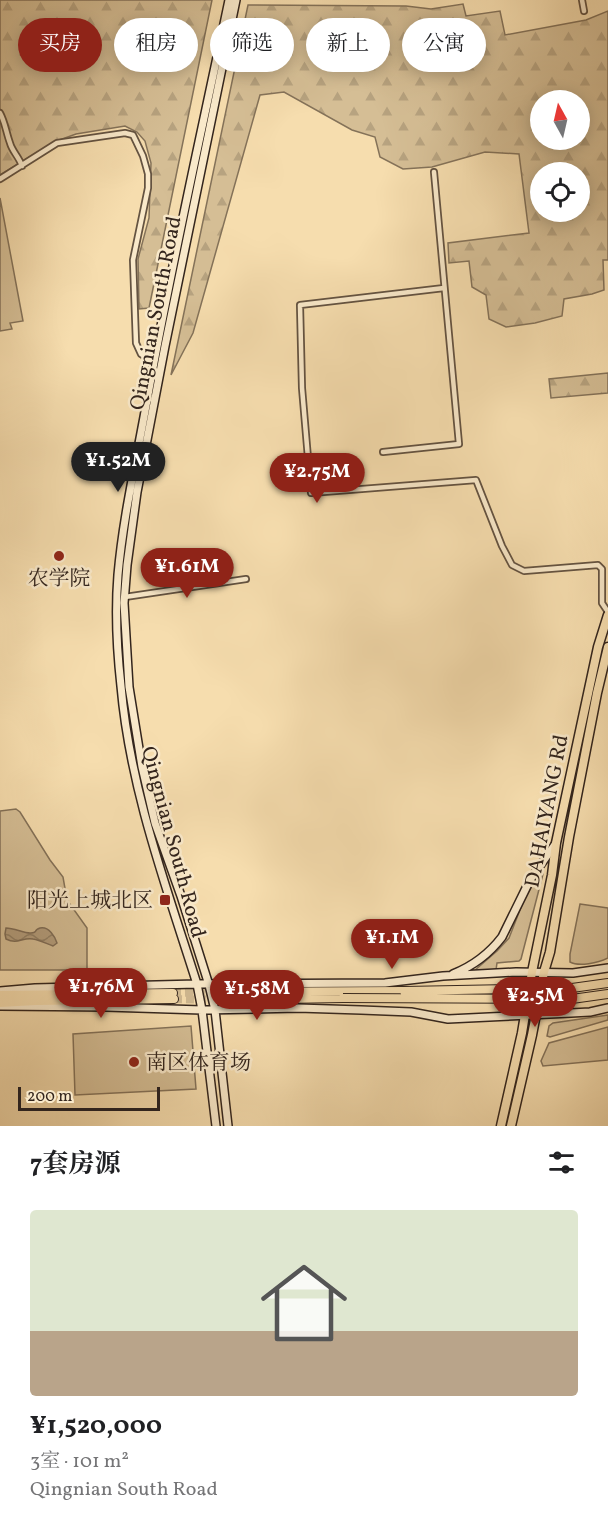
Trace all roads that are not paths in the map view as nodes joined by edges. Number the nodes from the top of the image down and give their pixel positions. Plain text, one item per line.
1 (229, 0) edge
2 (236, 0) edge
3 (582, 0) edge
4 (584, 11) dead end
5 (0, 113) edge
6 (21, 166) junction
7 (434, 172) dead end
8 (0, 179) edge
9 (444, 288) junction
10 (153, 362) junction
11 (382, 452) dead end
12 (246, 579) dead end
13 (125, 597) junction
14 (608, 614) edge
15 (608, 647) edge
16 (556, 843) junction
17 (608, 968) edge
18 (532, 972) junction
19 (544, 972) junction
20 (443, 976) junction
21 (608, 983) edge
22 (197, 984) junction
23 (209, 985) junction
24 (343, 990) junction
25 (0, 993) edge
26 (608, 994) edge
27 (228, 996) tunnel mouth
28 (0, 1005) edge
29 (608, 1008) edge
30 (202, 1010) junction
31 (215, 1010) junction
32 (526, 1015) junction
33 (536, 1015) junction
34 (216, 1126) edge
35 (228, 1126) edge
36 (501, 1126) edge
37 (511, 1126) edge

1 - 10 main road, Qingnian South Road
2 - 13 main road, Qingnian South Road
3 - 4 street
5 - 6 street
6 - 8 street
6 - 10 street
7 - 9 street
9 - 11 street
9 - 14 street
10 - 22 main road, Qingnian South Road
12 - 13 street
13 - 23 main road, Qingnian South Road
14 - 16 highway, DAHAIYANG Rd
15 - 19 highway, DAHAIYANG Rd
16 - 18 highway, DAHAIYANG Rd
16 - 20 main road
17 - 19 main road
18 - 19 main road
18 - 20 main road
18 - 32 highway, DAHAIYANG Rd
19 - 33 highway
20 - 24 main road
21 - 24 main road, bridge
22 - 23 main road
22 - 25 main road
22 - 30 main road, Qingnian South Road
23 - 24 main road
23 - 31 main road, Qingnian South Road
24 - 26 main road, bridge
24 - 27 main road
25 - 28 main road
28 - 30 main road
29 - 33 main road
30 - 31 main road
30 - 34 main road, Qingnian South Road
31 - 32 main road
31 - 35 main road, Qingnian South Road
32 - 33 main road
32 - 36 highway, DAHAIYANG Rd
33 - 37 highway

